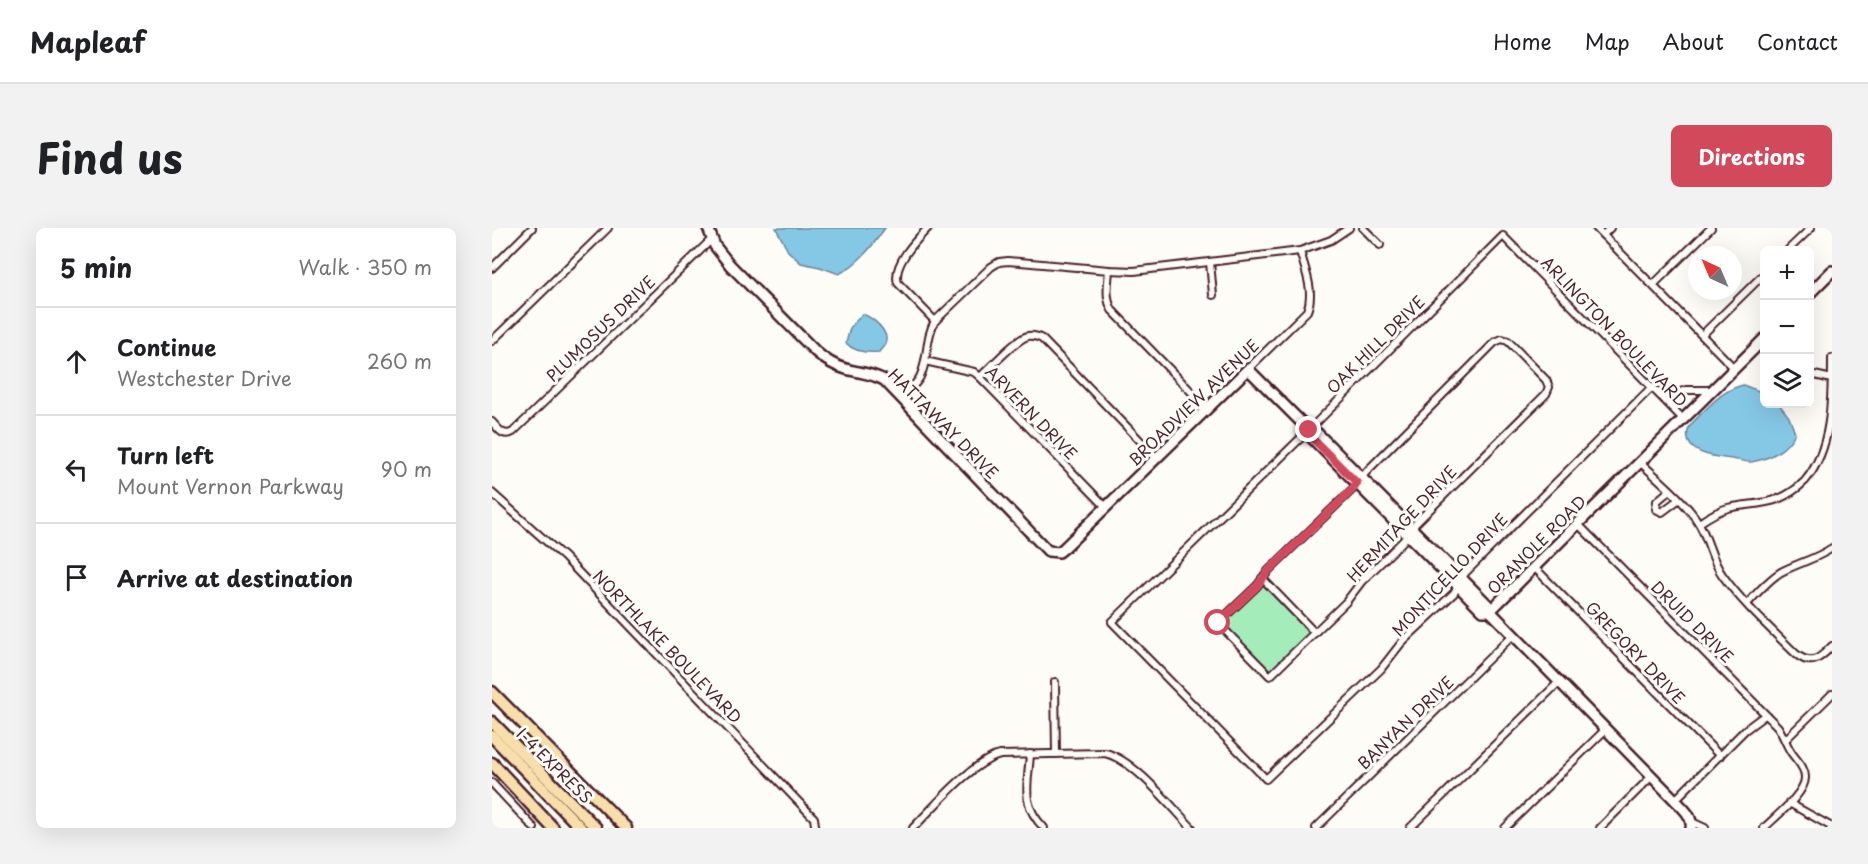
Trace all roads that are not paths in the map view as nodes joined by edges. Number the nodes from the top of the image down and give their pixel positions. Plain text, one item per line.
1 (532, 228) edge
2 (608, 228) edge
3 (708, 228) edge
4 (928, 228) edge
5 (1349, 228) edge
6 (1363, 228) edge
7 (1596, 228) edge
8 (1610, 228) edge
9 (1711, 228) edge
10 (1811, 228) edge
11 (1603, 235) junction
12 (1503, 236) joint
13 (712, 239) junction
14 (1380, 245) dead end
15 (1792, 246) edge
16 (1300, 251) junction
17 (1210, 262) junction
18 (492, 268) edge
19 (1109, 270) junction
20 (1832, 271) edge
21 (1760, 278) edge
22 (1653, 285) junction
23 (1814, 288) edge
24 (1213, 295) dead end
25 (936, 321) junction
26 (1702, 335) junction
27 (492, 341) edge
28 (1760, 343) edge
29 (1832, 358) edge
30 (925, 361) junction
31 (1734, 368) junction
32 (1248, 369) junction
33 (1814, 375) edge
34 (981, 377) junction
35 (1832, 379) edge
36 (1654, 390) junction
37 (1712, 390) junction
38 (901, 398) junction
39 (1208, 409) junction
40 (1683, 419) junction
41 (492, 422) edge
42 (1309, 430) junction
43 (1157, 458) junction
44 (1640, 462) junction
45 (1359, 480) junction
46 (1669, 490) junction
47 (492, 493) edge
48 (1678, 500) junction
49 (1106, 507) junction
50 (1699, 523) junction
51 (1578, 524) junction
52 (1409, 531) junction
53 (1832, 548) edge
54 (1054, 552) joint
55 (1534, 567) junction
56 (1262, 578) junction
57 (1459, 582) junction
58 (1747, 604) junction
59 (1490, 611) junction
60 (1315, 633) junction
61 (1513, 635) junction
62 (1832, 646) edge
63 (1055, 682) dead end
64 (1559, 682) junction
65 (492, 692) edge
66 (1832, 694) edge
67 (1765, 714) junction
68 (492, 722) edge
69 (1606, 729) junction
70 (492, 736) edge
71 (1785, 740) junction
72 (1030, 754) junction
73 (1056, 754) junction
74 (1720, 756) junction
75 (492, 763) edge
76 (1652, 776) junction
77 (1266, 779) joint
78 (492, 783) edge
79 (1675, 800) junction
80 (1789, 804) junction
81 (815, 825) dead end
82 (1692, 825) edge
83 (1832, 827) edge
84 (534, 828) edge
85 (553, 828) edge
86 (581, 828) edge
87 (596, 828) edge
88 (626, 828) edge
89 (913, 828) edge
90 (1044, 828) edge
91 (1192, 828) edge
92 (1316, 828) edge
93 (1410, 828) edge
94 (1505, 828) edge
95 (1600, 828) edge
96 (1705, 828) edge
97 (1764, 828) edge

1 - 18 street
2 - 27 street
3 - 13 street, HATTAWAY DRIVE
4 - 25 street
5 - 16 street
6 - 14 street
7 - 11 street
8 - 11 street
9 - 22 street
10 - 15 street
11 - 22 street
12 - 36 street, ARLINGTON BOULEVARD
12 - 42 street, OAK HILL DRIVE
13 - 38 street, HATTAWAY DRIVE
13 - 41 street, PLUMOSUS DRIVE
16 - 17 street
16 - 32 street, BROADVIEW AVENUE
17 - 19 street
17 - 24 street
19 - 25 street
19 - 39 street
20 - 23 street
21 - 26 street
22 - 26 street
25 - 30 street
26 - 31 street
28 - 31 street, ORANOLE ROAD
29 - 35 street
30 - 34 street, ARVERN DRIVE
30 - 38 street
31 - 37 street, ORANOLE ROAD
32 - 39 street, BROADVIEW AVENUE
32 - 42 street
33 - 35 street
34 - 43 street
34 - 49 street, ARVERN DRIVE
35 - 50 street
36 - 37 street
36 - 40 street, ARLINGTON BOULEVARD
36 - 57 street, MONTICELLO DRIVE
37 - 40 street, ORANOLE ROAD
38 - 54 street, HATTAWAY DRIVE
39 - 43 street, BROADVIEW AVENUE
40 - 44 street, ORANOLE ROAD
42 - 45 street
42 - 77 street, OAK HILL DRIVE
43 - 49 street, BROADVIEW AVENUE
44 - 46 street
44 - 51 street, ORANOLE ROAD
45 - 52 street
45 - 52 street, HERMITAGE DRIVE
45 - 56 street
46 - 48 street
46 - 48 street
47 - 81 street, NORTHLAKE BOULEVARD
48 - 50 street
49 - 54 street, BROADVIEW AVENUE
50 - 58 street
51 - 55 street, ORANOLE ROAD
51 - 67 street, DRUID DRIVE
52 - 57 street
52 - 60 street, HERMITAGE DRIVE
53 - 58 street
55 - 59 street, ORANOLE ROAD
55 - 74 street, GREGORY DRIVE
56 - 60 street
56 - 60 street, HERMITAGE DRIVE
57 - 59 street
57 - 77 street, MONTICELLO DRIVE
58 - 62 street
59 - 61 street, ORANOLE ROAD
61 - 64 street, ORANOLE ROAD
61 - 92 street, BANYAN DRIVE
63 - 73 street
64 - 69 street, ORANOLE ROAD
64 - 93 street
65 - 88 highway
66 - 71 street
67 - 71 street, DRUID DRIVE
67 - 74 street
68 - 87 highway, I-4 EXPRESS
69 - 76 street, ORANOLE ROAD
69 - 94 street
70 - 86 highway, I-4 EXPRESS
71 - 80 street, DRUID DRIVE
72 - 73 street
72 - 89 street
72 - 90 street
73 - 91 street
74 - 79 street
75 - 85 highway
76 - 79 street, ORANOLE ROAD
76 - 95 street
78 - 84 street
79 - 82 street, ORANOLE ROAD
80 - 83 street
80 - 97 street
82 - 96 street

